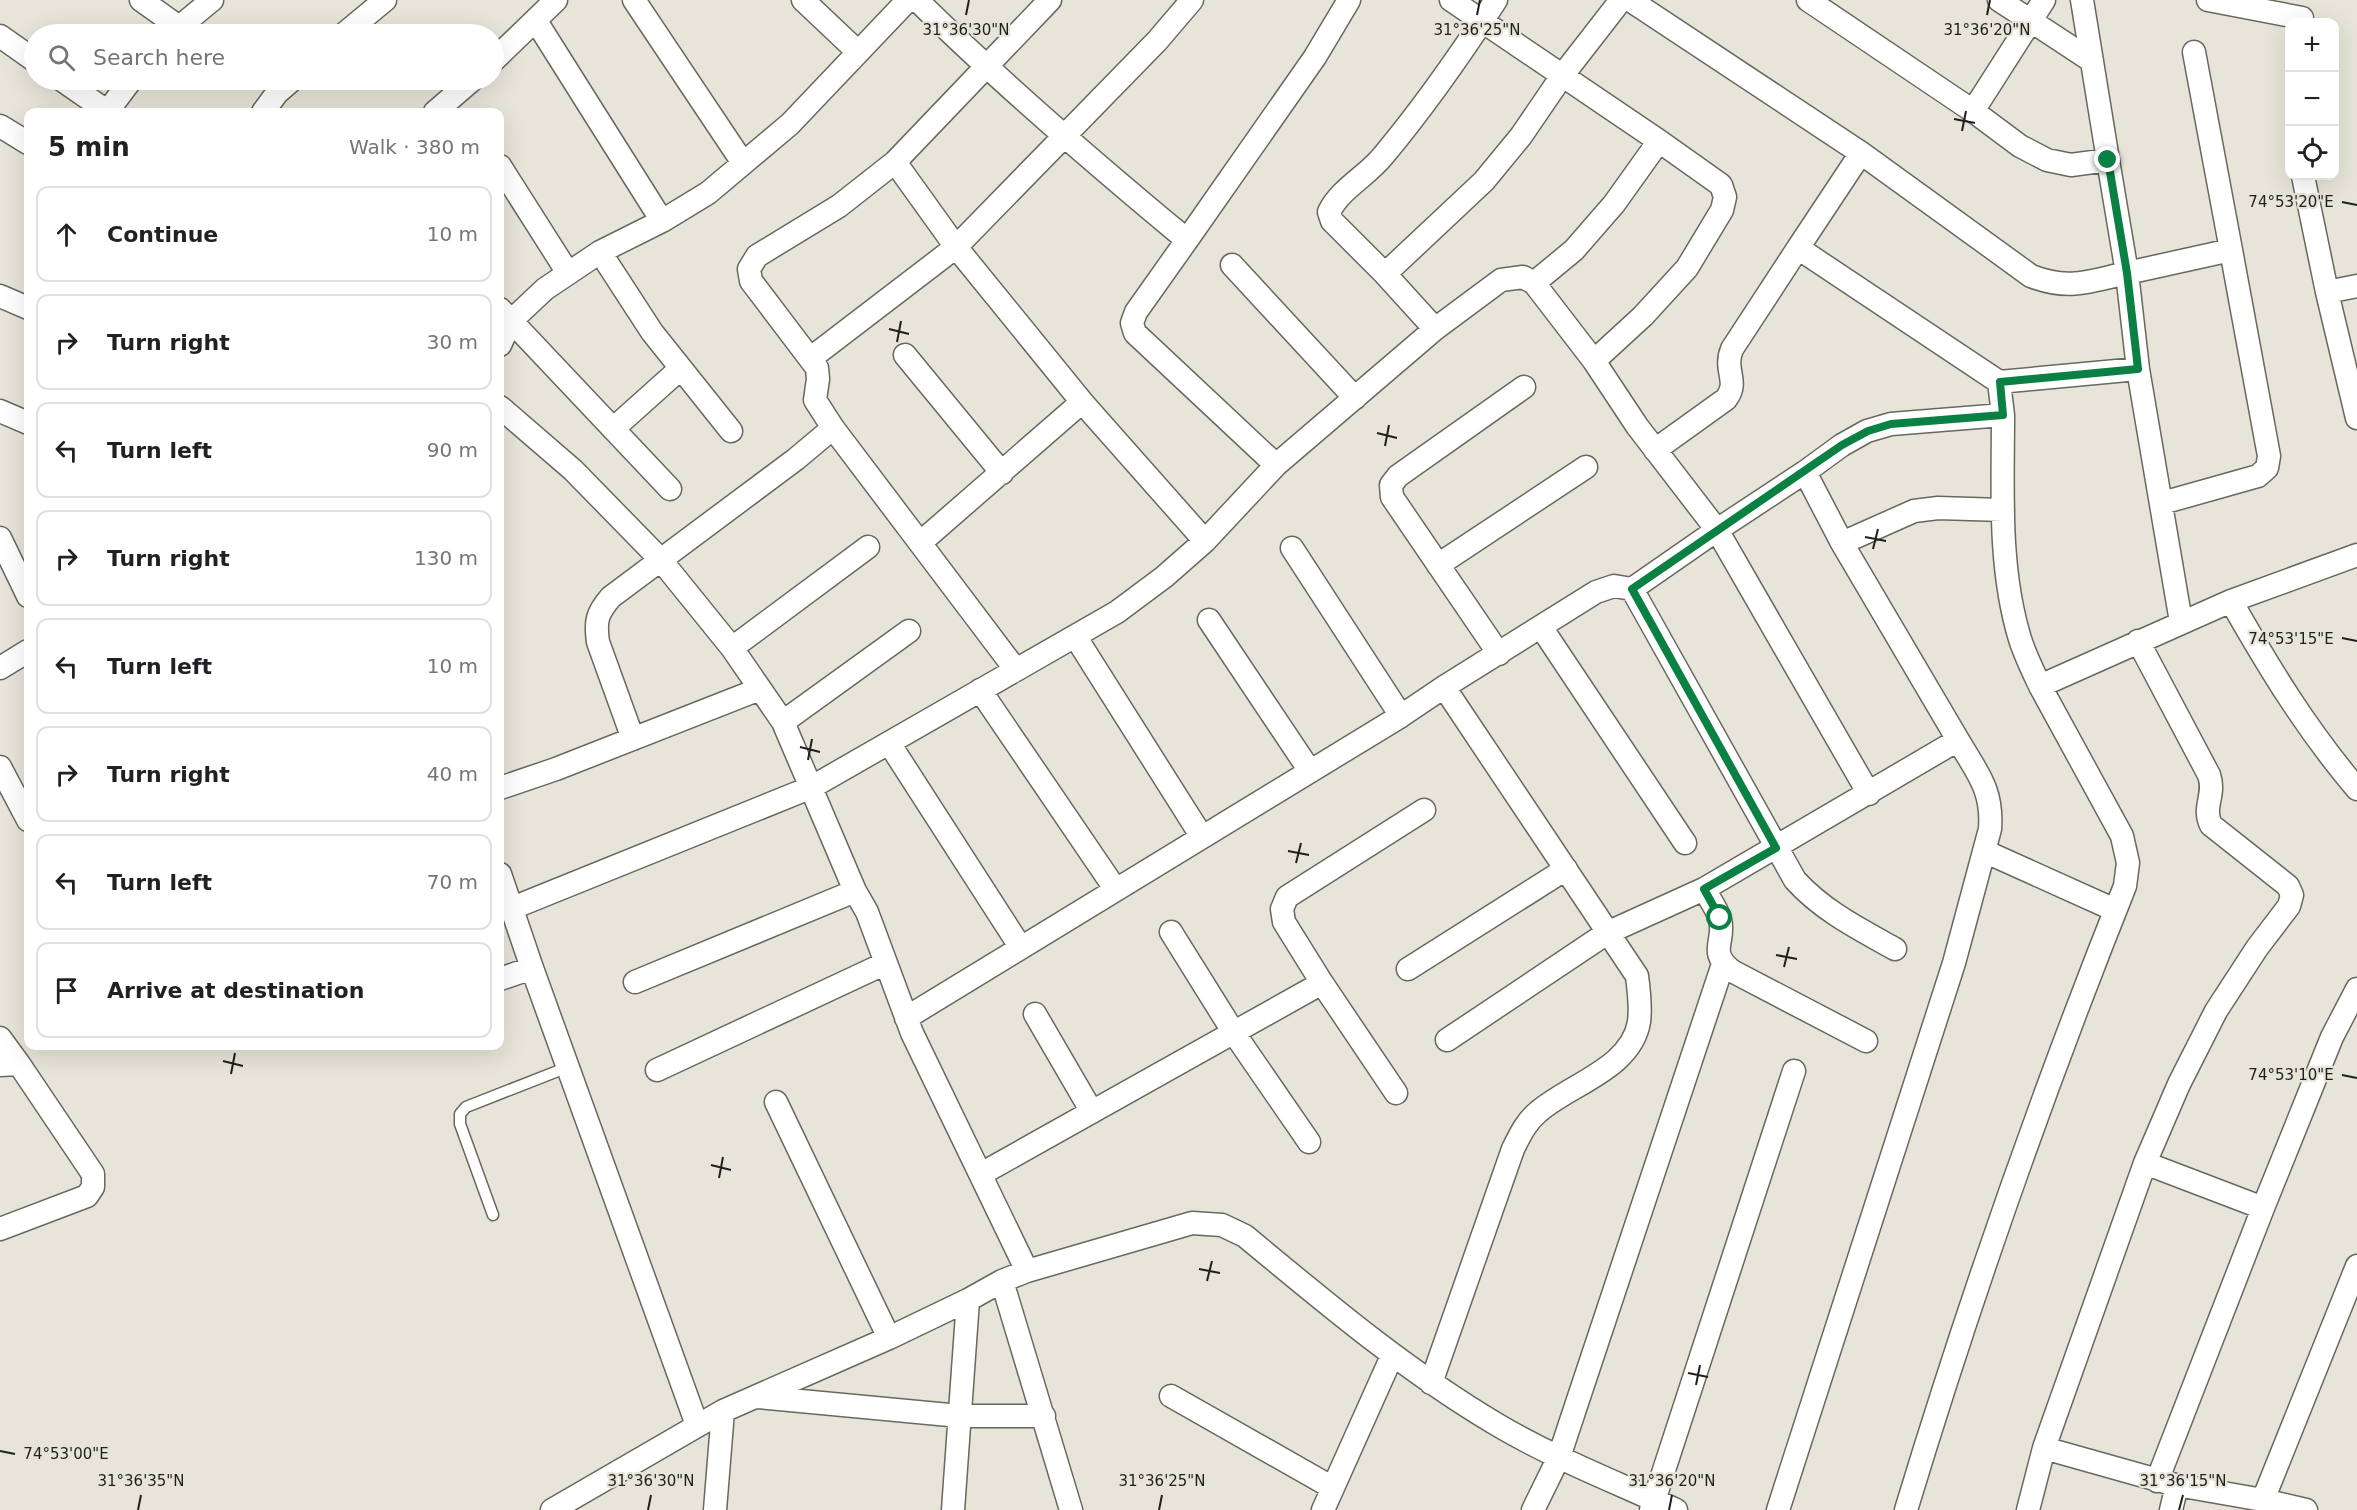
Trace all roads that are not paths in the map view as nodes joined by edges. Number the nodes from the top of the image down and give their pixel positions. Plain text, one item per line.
1 (141, 0) edge
2 (212, 0) edge
3 (385, 0) edge
4 (556, 0) edge
5 (634, 0) edge
6 (803, 0) edge
7 (908, 0) edge
8 (917, 0) edge
9 (1050, 0) edge
10 (1192, 0) edge
11 (1349, 0) edge
12 (1451, 0) edge
13 (1496, 0) edge
14 (1621, 0) edge
15 (1630, 0) edge
16 (1808, 0) edge
17 (1999, 0) edge
18 (2044, 0) edge
19 (2082, 0) edge
20 (2208, 0) edge
21 (2303, 13) edge
22 (536, 21) junction
23 (2031, 21) junction
24 (1481, 22) junction
25 (167, 24) edge
26 (183, 24) edge
27 (356, 24) edge
28 (0, 36) edge
29 (504, 51) edge
30 (2194, 51) dead end
31 (858, 52) junction
32 (24, 53) edge
33 (2092, 60) junction
34 (986, 67) junction
35 (1562, 76) junction
36 (76, 90) edge
37 (124, 90) edge
38 (280, 90) edge
39 (466, 90) edge
40 (460, 104) edge
41 (102, 108) edge
42 (111, 108) edge
43 (266, 108) edge
44 (1973, 111) junction
45 (0, 126) edge
46 (1063, 136) junction
47 (24, 141) edge
48 (1659, 141) junction
49 (1861, 153) junction
50 (2108, 160) junction
51 (895, 162) junction
52 (743, 163) junction
53 (504, 172) edge
54 (2304, 180) edge
55 (662, 221) junction
56 (1187, 240) junction
57 (956, 247) junction
58 (1798, 248) junction
59 (2231, 250) junction
60 (600, 252) junction
61 (1232, 265) dead end
62 (568, 273) junction
63 (2127, 273) junction
64 (1385, 274) junction
65 (1534, 283) junction
66 (2357, 286) edge
67 (2327, 292) junction
68 (0, 296) edge
69 (24, 306) edge
70 (505, 315) edge
71 (1435, 328) junction
72 (905, 356) dead end
73 (811, 358) junction
74 (1594, 361) junction
75 (680, 369) junction
76 (2138, 369) junction
77 (2000, 382) junction
78 (1524, 387) dead end
79 (1354, 398) junction
80 (1082, 402) junction
81 (504, 410) edge
82 (0, 411) edge
83 (2003, 415) junction
84 (2357, 418) edge
85 (24, 421) edge
86 (833, 428) junction
87 (613, 429) junction
88 (731, 431) dead end
89 (1656, 450) junction
90 (1276, 465) junction
91 (1586, 467) dead end
92 (1805, 472) junction
93 (1002, 473) junction
94 (670, 489) dead end
95 (2162, 503) junction
96 (2003, 510) junction
97 (1717, 531) junction
98 (0, 538) edge
99 (1205, 541) junction
100 (921, 543) junction
101 (1842, 543) junction
102 (868, 547) dead end
103 (1292, 548) dead end
104 (2357, 555) edge
105 (660, 559) junction
106 (1438, 565) junction
107 (24, 588) edge
108 (1632, 589) junction
109 (2231, 601) junction
110 (1209, 620) dead end
111 (2181, 622) junction
112 (1541, 627) junction
113 (909, 631) dead end
114 (1075, 636) junction
115 (2138, 641) junction
116 (732, 648) junction
117 (24, 653) edge
118 (1499, 654) junction
119 (0, 668) edge
120 (1016, 670) junction
121 (2040, 686) junction
122 (1444, 687) junction
123 (760, 689) junction
124 (980, 690) junction
125 (1401, 716) junction
126 (783, 722) junction
127 (633, 739) junction
128 (1958, 740) junction
129 (889, 743) junction
130 (0, 767) edge
131 (1310, 771) junction
132 (504, 787) edge
133 (812, 787) junction
134 (2357, 789) edge
135 (1869, 794) junction
136 (1424, 810) dead end
137 (24, 812) edge
138 (1202, 837) junction
139 (1685, 843) dead end
140 (1776, 848) junction
141 (1984, 851) junction
142 (1566, 869) junction
143 (504, 888) edge
144 (1704, 889) junction
145 (1116, 890) junction
146 (855, 891) junction
147 (510, 909) junction
148 (2115, 910) junction
149 (1171, 932) dead end
150 (1607, 933) junction
151 (1021, 948) junction
152 (1895, 949) dead end
153 (886, 963) junction
154 (1723, 964) junction
155 (532, 968) junction
156 (1408, 969) dead end
157 (504, 978) edge
158 (635, 982) dead end
159 (1322, 983) junction
160 (2357, 989) edge
161 (1035, 1014) dead end
162 (906, 1018) junction
163 (1234, 1033) junction
164 (0, 1038) edge
165 (1447, 1040) dead end
166 (1866, 1041) dead end
167 (10, 1064) edge
168 (568, 1067) junction
169 (657, 1070) dead end
170 (1794, 1071) dead end
171 (1396, 1093) dead end
172 (776, 1102) dead end
173 (1092, 1112) junction
174 (1309, 1142) dead end
175 (2145, 1163) junction
176 (981, 1174) junction
177 (2263, 1208) junction
178 (493, 1215) dead end
179 (0, 1229) edge
180 (2357, 1266) edge
181 (1027, 1271) junction
182 (1002, 1281) junction
183 (968, 1300) junction
184 (889, 1338) junction
185 (1392, 1356) junction
186 (1431, 1383) junction
187 (757, 1396) junction
188 (1171, 1396) dead end
189 (723, 1412) junction
190 (960, 1416) junction
191 (1044, 1416) junction
192 (697, 1425) junction
193 (2044, 1448) junction
194 (1559, 1457) junction
195 (2167, 1483) junction
196 (1333, 1488) junction
197 (2263, 1500) junction
198 (1661, 1507) edge
199 (552, 1510) edge
200 (715, 1510) edge
201 (953, 1510) edge
202 (1071, 1510) edge
203 (1323, 1510) edge
204 (1533, 1510) edge
205 (1778, 1510) edge
206 (1906, 1510) edge
207 (2028, 1510) edge
208 (2171, 1510) edge
209 (2306, 1510) edge

1 - 25 street
2 - 26 street
3 - 27 street
4 - 22 street
5 - 52 street
6 - 31 street
7 - 31 street
8 - 34 street
9 - 34 street
10 - 46 street
11 - 56 street
12 - 24 street
13 - 24 street
14 - 35 street
15 - 49 street
16 - 44 street
17 - 23 street
18 - 23 street
19 - 33 street
20 - 21 street
22 - 29 street
22 - 55 street
23 - 33 street
23 - 44 street
24 - 35 street
24 - 64 street
28 - 32 street
30 - 59 street
31 - 52 street
33 - 50 street
34 - 46 street
34 - 51 street
35 - 48 street
35 - 64 street
36 - 41 street
37 - 42 street
38 - 43 street
39 - 40 street
44 - 50 street
45 - 47 street
46 - 56 street
46 - 57 street
48 - 65 street
48 - 74 street
49 - 58 street
49 - 63 street
50 - 63 street
51 - 57 street
51 - 73 street
52 - 55 street
53 - 62 street
54 - 67 street
55 - 60 street
56 - 90 street
57 - 73 street
57 - 80 street
58 - 77 street
58 - 89 street
59 - 63 street
59 - 95 street
60 - 62 street
60 - 75 street
61 - 79 street
62 - 70 street
63 - 76 street
64 - 71 street
65 - 71 street
65 - 74 street
66 - 67 street
67 - 84 street
68 - 69 street
70 - 87 street
71 - 79 street
72 - 93 street
73 - 86 street
74 - 89 street
75 - 87 street
75 - 88 street
76 - 77 street
76 - 95 street
77 - 83 street
78 - 106 street
79 - 90 street
80 - 93 street
80 - 99 street
81 - 105 street
82 - 85 street
83 - 92 street
83 - 96 street
86 - 100 street
86 - 105 street
87 - 94 street
89 - 97 street
90 - 99 street
91 - 106 street
92 - 97 street
92 - 101 street
93 - 100 street
95 - 111 street
96 - 101 street
96 - 121 street
97 - 108 street
97 - 135 street
98 - 107 street
99 - 114 street
100 - 120 street
101 - 128 street
102 - 116 street
103 - 125 street
104 - 109 street
105 - 116 street
105 - 127 street
106 - 118 street
108 - 112 street
108 - 140 street
109 - 111 street
109 - 134 street
110 - 131 street
111 - 115 street
112 - 118 street
112 - 139 street
113 - 126 street
114 - 120 street
114 - 138 street
115 - 121 street
115 - 175 street
116 - 123 street
117 - 119 street
118 - 122 street
120 - 124 street
121 - 148 street
122 - 125 street
122 - 142 street
123 - 126 street
123 - 127 street
124 - 129 street
124 - 145 street
125 - 131 street
126 - 133 street
127 - 132 street
128 - 135 street
128 - 141 street
129 - 133 street
129 - 151 street
130 - 137 street
131 - 138 street
133 - 146 street
133 - 147 street
135 - 140 street
136 - 159 street
138 - 145 street
140 - 144 street
140 - 152 street
141 - 148 street
141 - 205 street
142 - 150 street
142 - 156 street
143 - 147 street
144 - 150 street
144 - 154 street
145 - 151 street
146 - 153 street
146 - 158 street
147 - 155 street
148 - 206 street
149 - 163 street
150 - 165 street
150 - 186 street
151 - 162 street
153 - 162 street
153 - 169 street
154 - 166 street
154 - 194 street
155 - 157 street
155 - 168 street
159 - 163 street
159 - 171 street
160 - 177 street
161 - 173 street
162 - 176 street
163 - 173 street
163 - 174 street
164 - 167 street
167 - 179 street
168 - 178 lane
168 - 192 street
170 - 198 street
172 - 184 street
173 - 176 street
175 - 177 street
175 - 193 street
176 - 181 street
177 - 195 street
180 - 197 street
181 - 182 street
181 - 185 street
182 - 183 street
182 - 191 street
183 - 184 street
183 - 190 street
184 - 187 street
185 - 186 street
185 - 196 street
186 - 194 street
187 - 189 street
187 - 190 street
188 - 196 street
189 - 192 street
189 - 200 street
190 - 191 street
190 - 201 street
191 - 202 street
192 - 199 street
193 - 195 street
193 - 207 street
194 - 198 street
194 - 204 street
195 - 197 street
195 - 208 street
196 - 203 street
197 - 209 street

